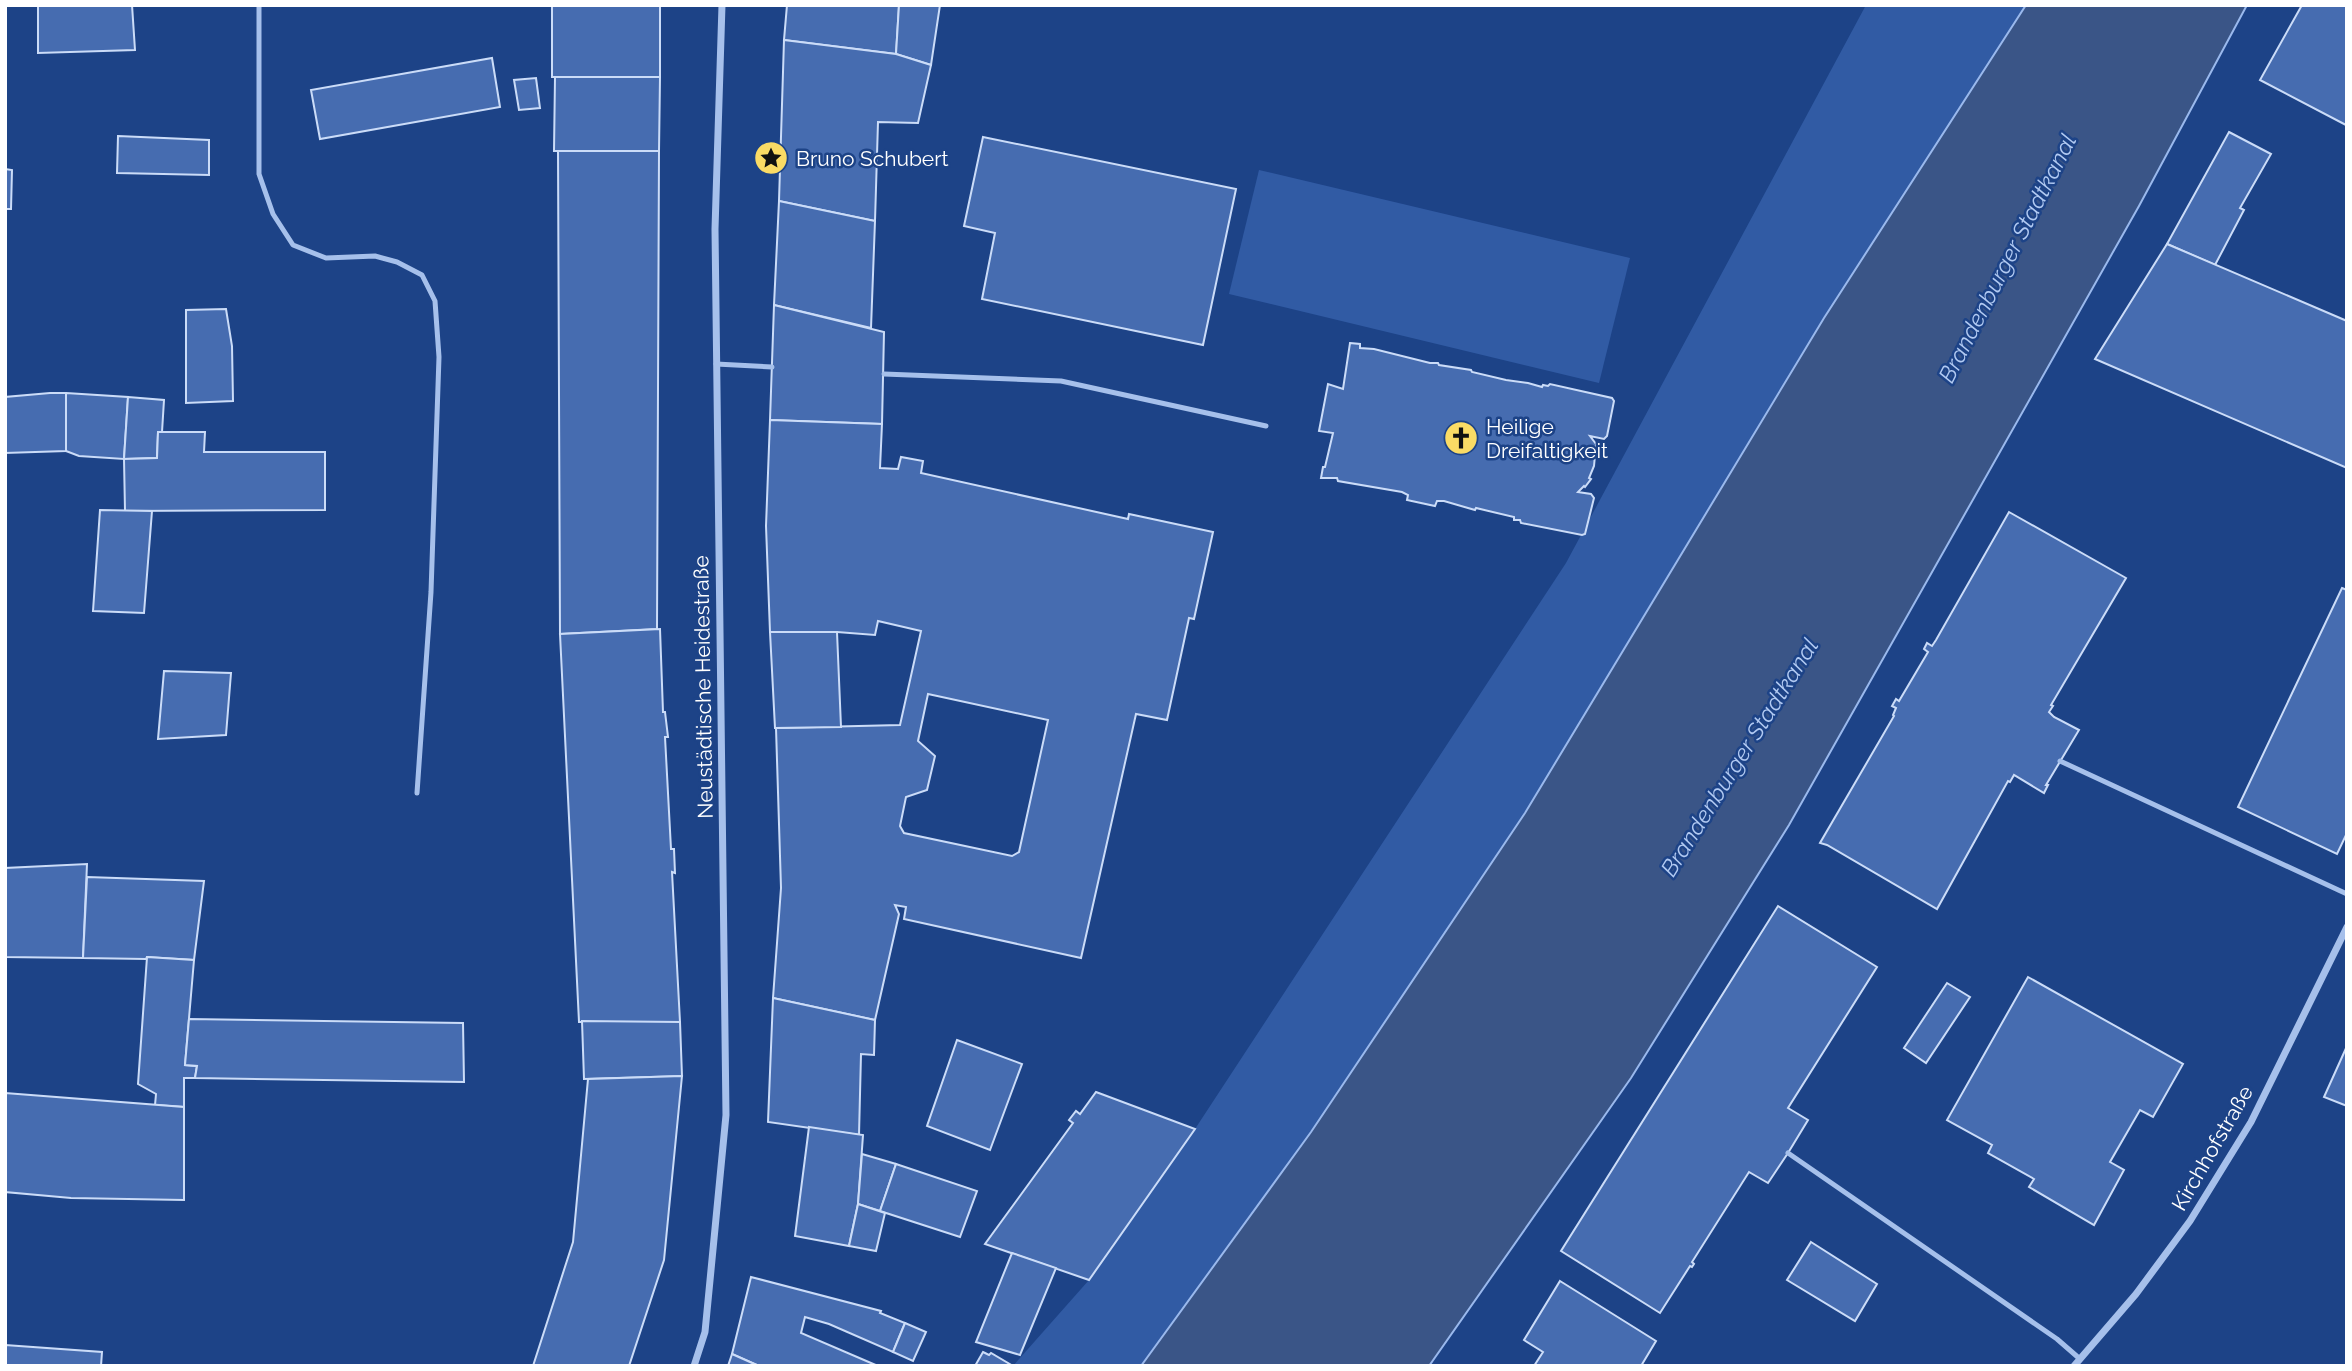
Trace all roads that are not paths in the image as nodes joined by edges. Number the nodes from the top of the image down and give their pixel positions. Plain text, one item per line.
1 (259, 5) edge
2 (722, 5) edge
3 (716, 364) junction
4 (772, 367) dead end
5 (884, 374) dead end
6 (1266, 425) dead end
7 (2060, 761) dead end
8 (417, 793) dead end
9 (2347, 894) edge
10 (2347, 927) edge
11 (1788, 1153) dead end
12 (2080, 1359) junction
13 (694, 1366) edge
14 (2074, 1366) edge

1 - 8 lane
2 - 3 street, Neustädtische Heidestraße
3 - 4 lane
3 - 13 street, Neustädtische Heidestraße
5 - 6 lane
7 - 9 lane
10 - 12 street, Kirchhofstraße
11 - 12 lane
12 - 14 street, Kirchhofstraße

